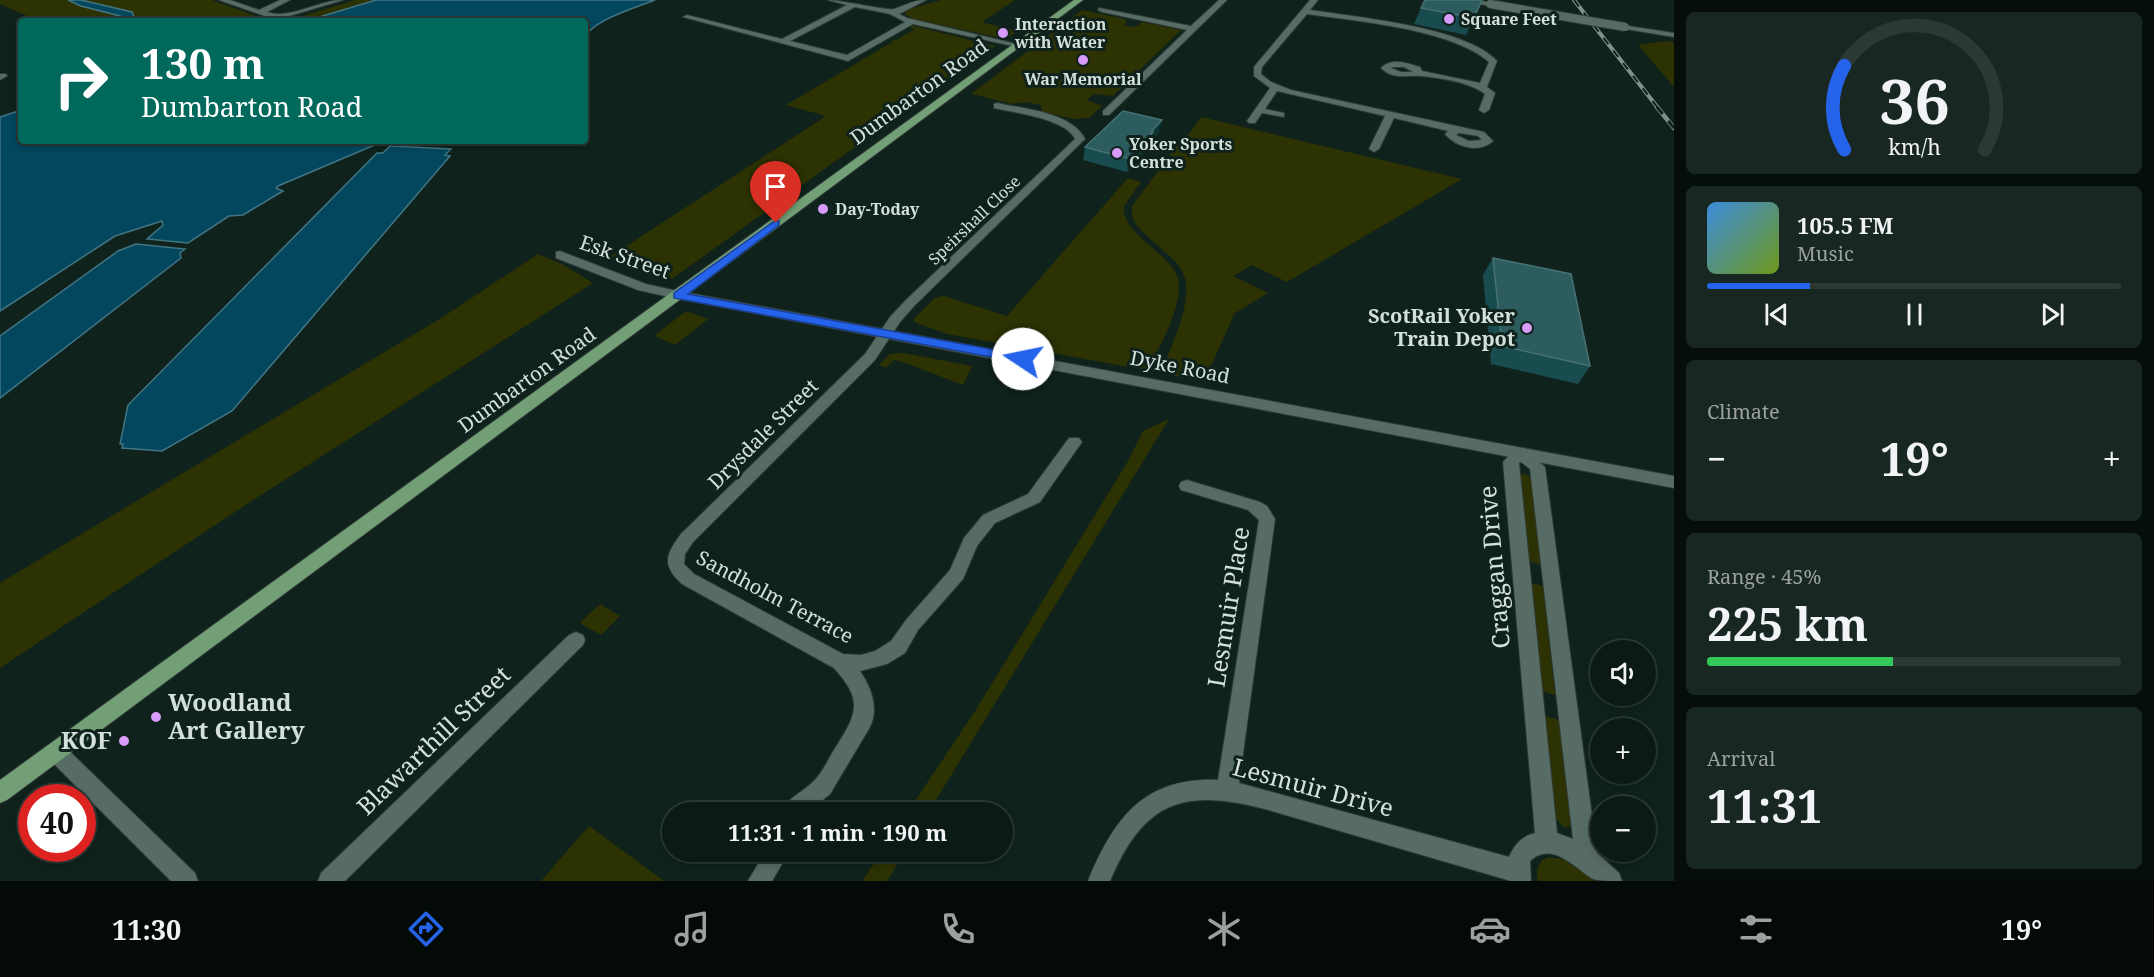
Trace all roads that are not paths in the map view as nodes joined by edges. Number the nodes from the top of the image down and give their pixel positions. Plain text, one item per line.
1 (223, 0) edge
2 (286, 0) edge
3 (339, 0) edge
4 (832, 0) edge
5 (922, 0) edge
6 (1079, 0) edge
7 (1222, 0) edge
8 (1314, 0) edge
9 (1463, 0) edge
10 (853, 5) junction
11 (1102, 10) dead end
12 (1304, 11) junction
13 (894, 12) junction
14 (259, 13) junction
15 (687, 17) dead end
16 (911, 22) junction
17 (1194, 29) junction
18 (1674, 35) edge
19 (782, 42) junction
20 (1017, 45) junction
21 (1418, 73) dead end
22 (1480, 86) junction
23 (1275, 88) junction
24 (997, 106) dead end
25 (1259, 110) junction
26 (1484, 110) dead end
27 (1106, 113) dead end
28 (1391, 114) junction
29 (1281, 115) dead end
30 (1252, 122) dead end
31 (1454, 130) dead end
32 (1374, 149) dead end
33 (560, 255) dead end
34 (678, 295) junction
35 (886, 333) junction
36 (1074, 442) dead end
37 (1520, 453) junction
38 (1674, 482) edge
39 (1187, 486) dead end
40 (676, 566) joint
41 (576, 640) dead end
42 (841, 662) junction
43 (56, 752) junction
44 (1227, 791) junction
45 (0, 793) edge
46 (805, 802) edge
47 (1547, 842) junction
48 (1586, 857) junction
49 (771, 862) edge
50 (1520, 876) edge
51 (187, 881) edge
52 (329, 881) edge
53 (759, 881) edge
54 (1099, 881) edge
55 (1611, 881) edge

1 - 14 street
2 - 14 street
3 - 14 street
4 - 10 street
5 - 13 street
6 - 20 main road, Dumbarton Road
7 - 17 street
8 - 12 street
9 - 18 street, bridge
10 - 13 street
10 - 19 street
11 - 17 street
12 - 22 street
12 - 23 street
13 - 16 street
15 - 19 street
16 - 19 street
16 - 20 street
17 - 27 street
20 - 34 main road, Dumbarton Road
21 - 22 street
22 - 26 street
23 - 25 street
23 - 28 street
24 - 35 street, Speirshall Close
25 - 29 street
25 - 30 street
28 - 31 street
28 - 32 street
33 - 34 street, Esk Street
34 - 35 street, Dyke Road
34 - 43 main road, Dumbarton Road
35 - 37 street, Dyke Road
35 - 40 street, Drysdale Street
36 - 42 street, Sandholm Terrace
37 - 38 street, Dyke Road
37 - 47 street, Craggan Drive
37 - 48 street
39 - 44 street, Lesmuir Place
40 - 42 street, Sandholm Terrace
41 - 52 street, Blawarthill Street
42 - 46 street
43 - 45 main road, Dumbarton Road
43 - 51 street
44 - 50 street, Lesmuir Drive
44 - 54 street, Lesmuir Drive
47 - 48 street
47 - 50 street
48 - 55 street
49 - 53 street

